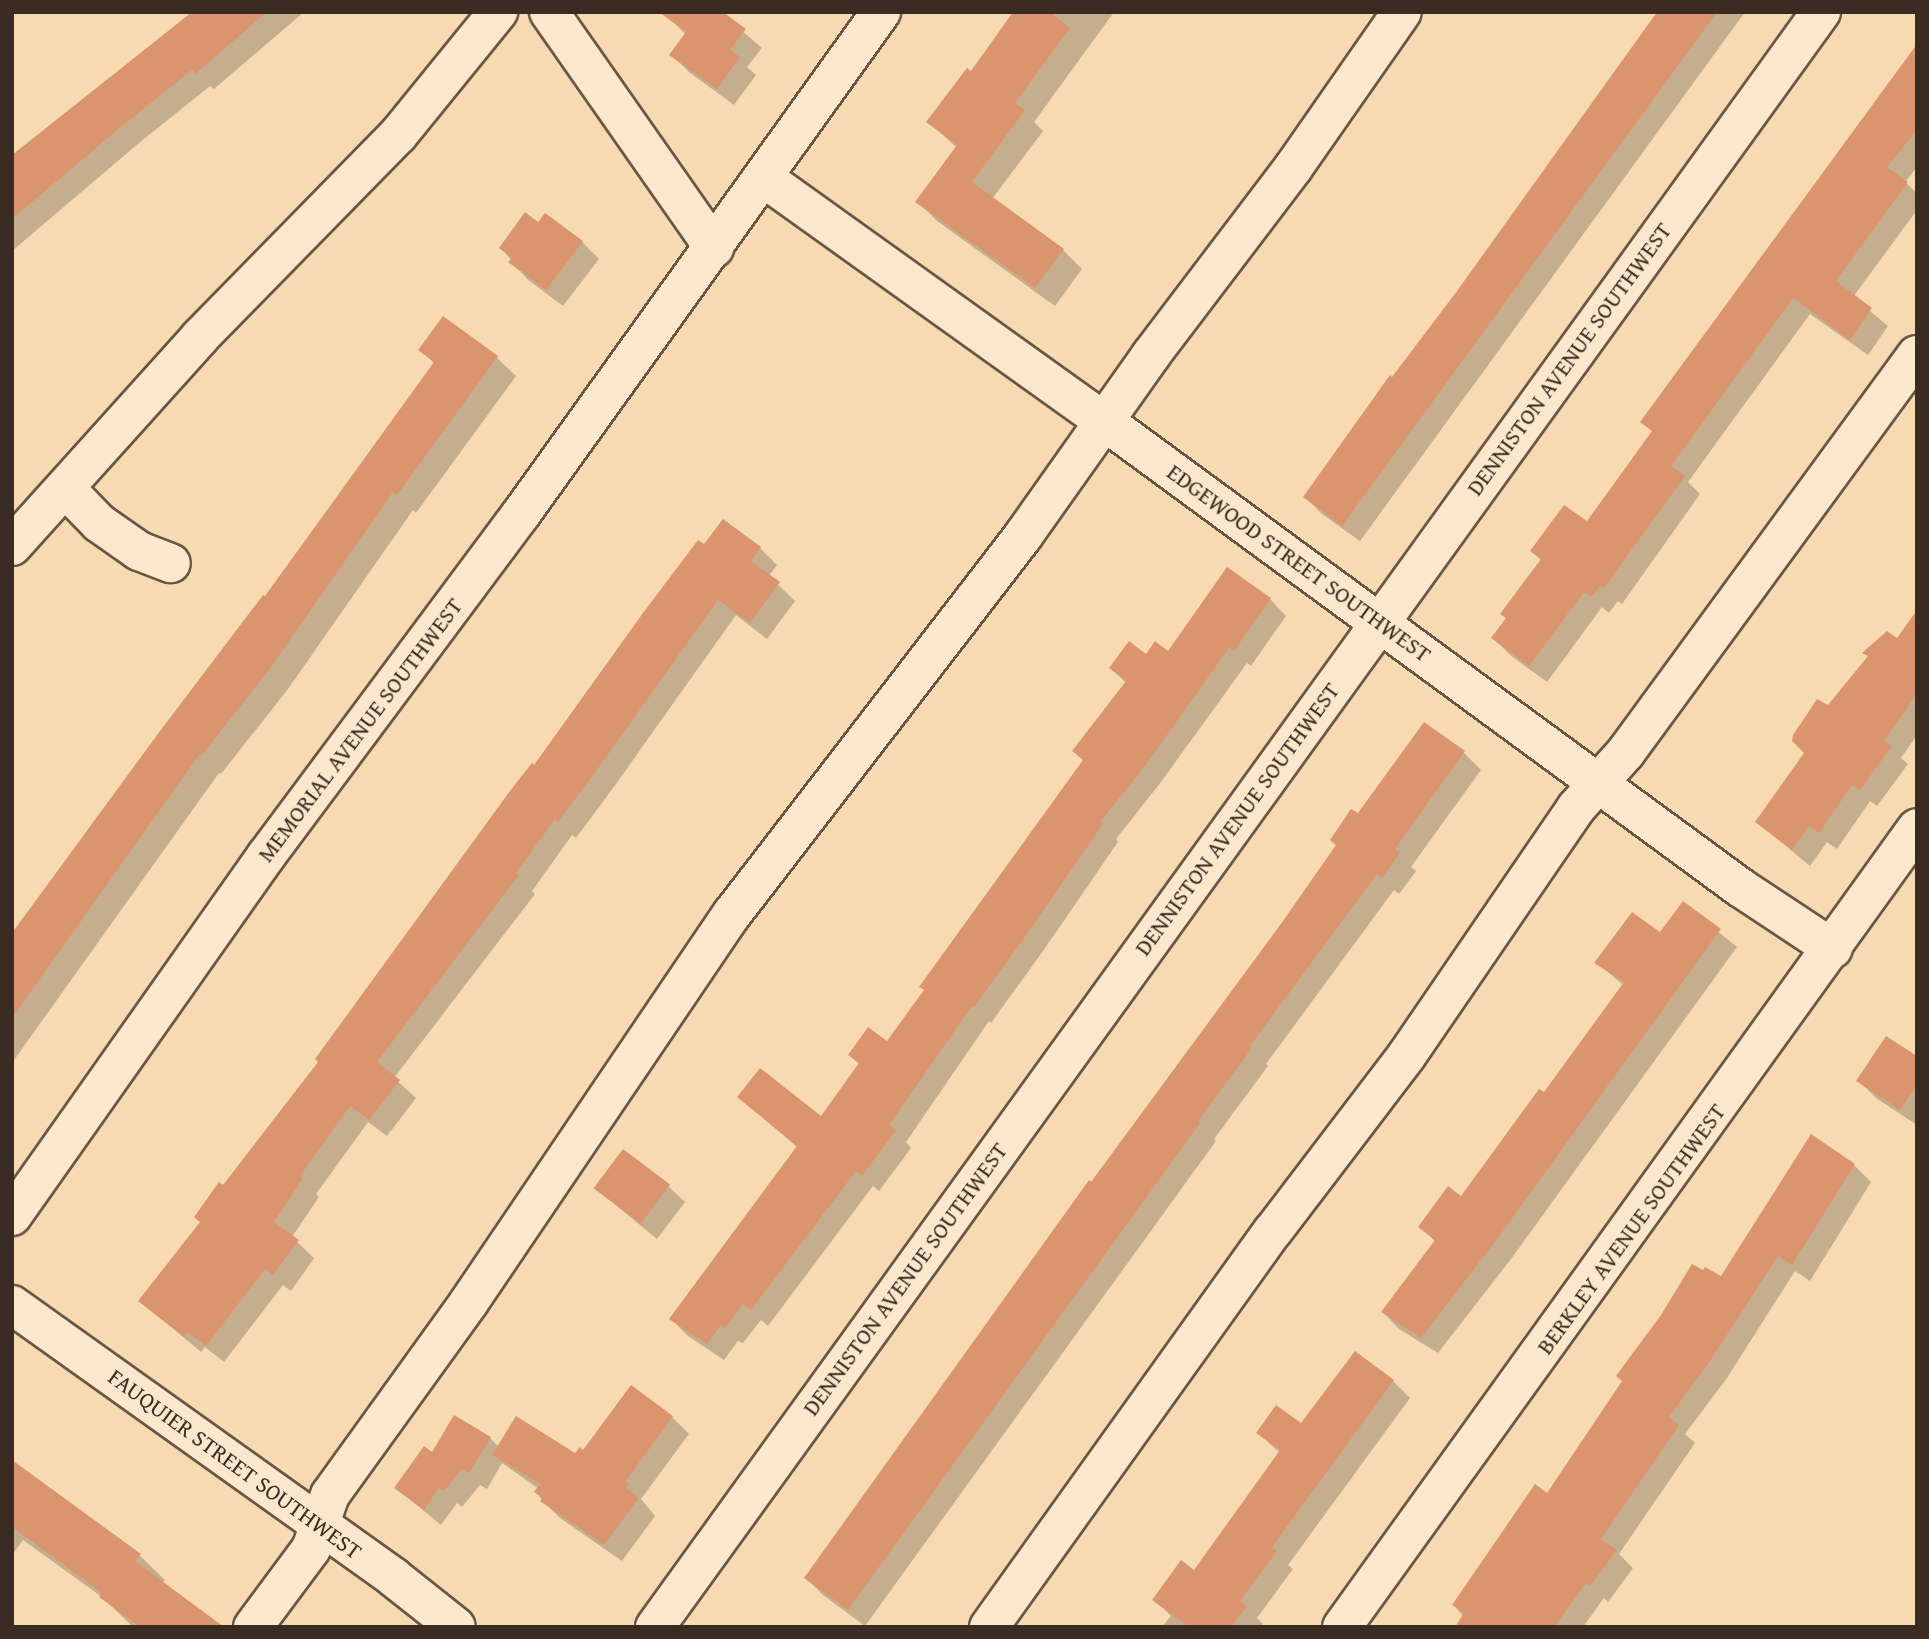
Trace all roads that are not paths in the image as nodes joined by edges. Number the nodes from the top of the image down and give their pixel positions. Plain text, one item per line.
1 (498, 12) edge
2 (549, 12) edge
3 (881, 12) edge
4 (1402, 12) edge
5 (1821, 12) edge
6 (764, 178) junction
7 (714, 248) junction
8 (1917, 355) edge
9 (1104, 421) junction
10 (65, 488) junction
11 (12, 547) edge
12 (171, 563) dead end
13 (1380, 622) junction
14 (1599, 783) junction
15 (1917, 828) edge
16 (1833, 949) junction
17 (12, 1216) edge
18 (12, 1305) edge
19 (320, 1525) junction
20 (253, 1627) edge
21 (456, 1627) edge
22 (655, 1627) edge
23 (989, 1627) edge
24 (1342, 1627) edge

1 - 10 street
2 - 7 street
3 - 6 street
4 - 9 street
5 - 13 street, DENNISTON AVENUE SOUTHWEST
6 - 7 street, MEMORIAL AVENUE SOUTHWEST
6 - 9 street, EDGEWOOD STREET SOUTHWEST
7 - 17 street, MEMORIAL AVENUE SOUTHWEST
8 - 14 street
9 - 13 street, EDGEWOOD STREET SOUTHWEST
9 - 19 street
10 - 11 street
10 - 12 street
13 - 14 street, EDGEWOOD STREET SOUTHWEST
13 - 22 street, DENNISTON AVENUE SOUTHWEST
14 - 16 street, EDGEWOOD STREET SOUTHWEST
14 - 23 street
15 - 16 street, BERKLEY AVENUE SOUTHWEST
16 - 24 street, BERKLEY AVENUE SOUTHWEST
18 - 19 street, FAUQUIER STREET SOUTHWEST
19 - 20 street
19 - 21 street, FAUQUIER STREET SOUTHWEST

